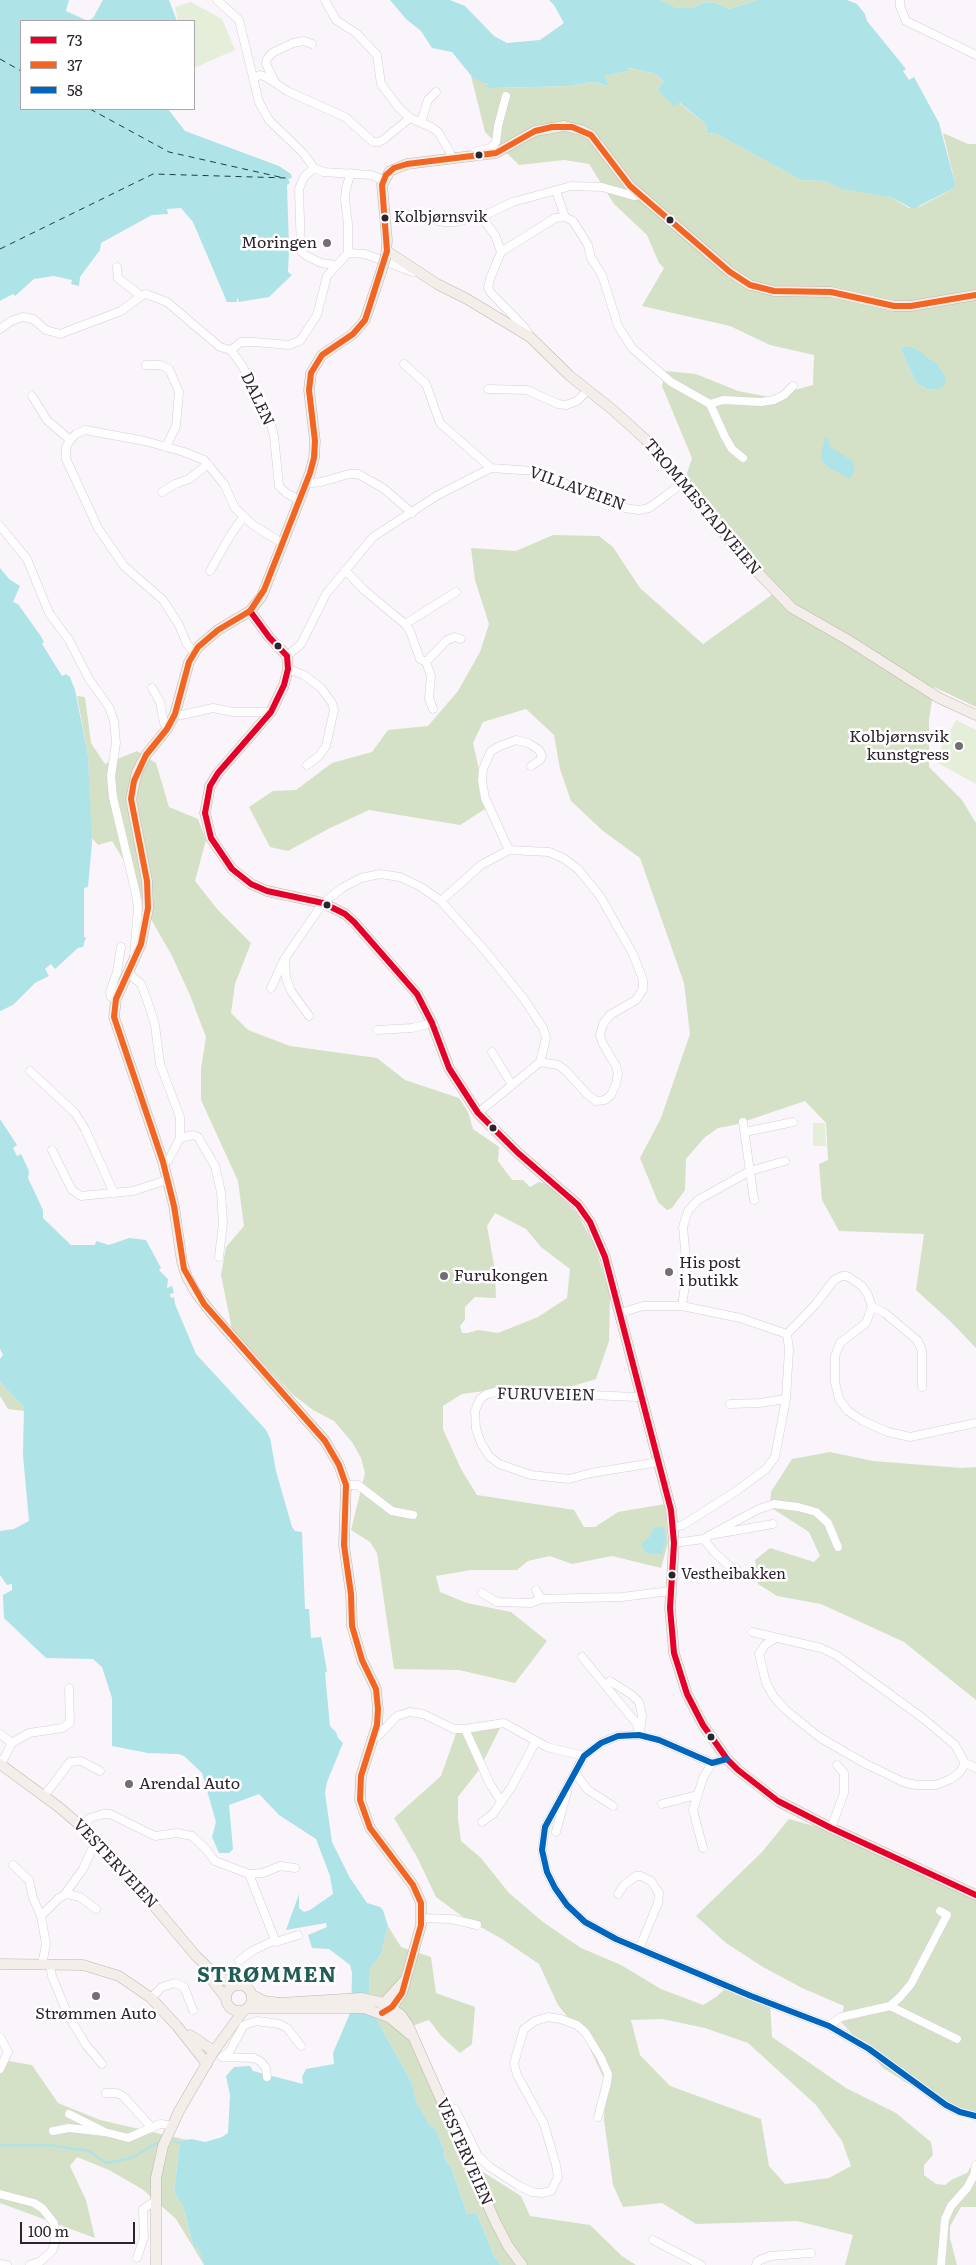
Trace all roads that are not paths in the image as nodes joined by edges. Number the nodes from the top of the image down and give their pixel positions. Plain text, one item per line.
1 (211, 0) edge
2 (325, 0) edge
3 (900, 0) edge
4 (219, 2) edge
5 (312, 44) dead end
6 (976, 55) edge
7 (254, 78) junction
8 (276, 84) junction
9 (436, 92) dead end
10 (506, 96) dead end
11 (410, 118) junction
12 (421, 122) junction
13 (451, 158) junction
14 (314, 168) junction
15 (351, 172) junction
16 (383, 180) junction
17 (556, 191) junction
18 (641, 196) junction
19 (401, 213) dead end
20 (484, 215) junction
21 (565, 217) junction
22 (348, 252) junction
23 (501, 252) junction
24 (387, 254) junction
25 (336, 265) junction
26 (117, 267) dead end
27 (437, 284) junction
28 (141, 296) junction
29 (976, 296) edge
30 (0, 329) edge
31 (530, 337) junction
32 (231, 350) junction
33 (404, 364) dead end
34 (146, 365) dead end
35 (792, 386) dead end
36 (488, 389) dead end
37 (588, 390) junction
38 (32, 396) dead end
39 (710, 404) junction
40 (70, 440) junction
41 (166, 447) junction
42 (743, 458) dead end
43 (208, 464) junction
44 (491, 468) junction
45 (307, 481) junction
46 (684, 482) junction
47 (162, 492) dead end
48 (299, 500) junction
49 (412, 513) junction
50 (243, 517) junction
51 (0, 526) edge
52 (282, 543) junction
53 (210, 570) dead end
54 (345, 570) junction
55 (456, 592) dead end
56 (250, 611) junction
57 (405, 624) junction
58 (461, 639) dead end
59 (194, 653) junction
60 (287, 656) junction
61 (426, 662) junction
62 (288, 669) junction
63 (152, 688) dead end
64 (433, 709) dead end
65 (271, 712) junction
66 (175, 714) junction
67 (976, 715) edge
68 (167, 729) junction
69 (307, 765) dead end
70 (532, 766) dead end
71 (509, 850) junction
72 (441, 901) junction
73 (323, 903) junction
74 (121, 947) dead end
75 (284, 958) junction
76 (134, 959) junction
77 (128, 974) junction
78 (271, 988) dead end
79 (116, 999) junction
80 (309, 1016) dead end
81 (432, 1023) junction
82 (377, 1030) dead end
83 (492, 1052) dead end
84 (540, 1062) junction
85 (30, 1071) dead end
86 (512, 1085) junction
87 (478, 1113) junction
88 (744, 1122) dead end
89 (793, 1122) dead end
90 (745, 1132) junction
91 (180, 1138) junction
92 (52, 1150) dead end
93 (785, 1161) dead end
94 (163, 1162) junction
95 (750, 1170) junction
96 (168, 1180) junction
97 (114, 1192) junction
98 (754, 1200) dead end
99 (219, 1257) dead end
100 (682, 1306) junction
101 (872, 1307) junction
102 (620, 1313) junction
103 (787, 1334) junction
104 (922, 1386) dead end
105 (641, 1396) junction
106 (786, 1399) junction
107 (730, 1404) dead end
108 (976, 1423) edge
109 (659, 1462) junction
110 (346, 1485) junction
111 (413, 1514) dead end
112 (773, 1524) dead end
113 (674, 1527) junction
114 (707, 1537) junction
115 (674, 1543) junction
116 (838, 1547) dead end
117 (737, 1570) dead end
118 (536, 1590) dead end
119 (670, 1591) junction
120 (482, 1593) dead end
121 (542, 1599) junction
122 (752, 1632) dead end
123 (776, 1638) junction
124 (582, 1657) dead end
125 (610, 1681) dead end
126 (69, 1688) dead end
127 (465, 1729) junction
128 (0, 1734) edge
129 (639, 1735) junction
130 (374, 1737) junction
131 (536, 1741) junction
132 (12, 1743) junction
133 (584, 1756) junction
134 (727, 1759) junction
135 (712, 1763) junction
136 (0, 1764) edge
137 (965, 1764) junction
138 (837, 1765) dead end
139 (976, 1768) edge
140 (100, 1771) dead end
141 (575, 1772) junction
142 (567, 1788) junction
143 (697, 1795) junction
144 (44, 1796) junction
145 (501, 1801) junction
146 (662, 1804) dead end
147 (613, 1806) dead end
148 (482, 1822) dead end
149 (82, 1827) junction
150 (831, 1828) junction
151 (556, 1832) dead end
152 (703, 1848) dead end
153 (92, 1849) dead end
154 (13, 1865) dead end
155 (295, 1868) dead end
156 (249, 1874) junction
157 (65, 1894) junction
158 (618, 1894) dead end
159 (976, 1896) edge
160 (96, 1909) dead end
161 (940, 1912) dead end
162 (41, 1916) junction
163 (421, 1918) junction
164 (477, 1925) dead end
165 (298, 1935) dead end
166 (275, 1940) junction
167 (639, 1949) junction
168 (196, 1956) junction
169 (239, 1961) dead end
170 (0, 1964) edge
171 (46, 1965) junction
172 (235, 1985) junction
173 (252, 1995) junction
174 (151, 1998) junction
175 (226, 2001) junction
176 (348, 2003) junction
177 (890, 2006) junction
178 (382, 2007) junction
179 (193, 2010) dead end
180 (245, 2010) junction
181 (828, 2026) junction
182 (0, 2037) edge
183 (222, 2039) junction
184 (957, 2039) dead end
185 (301, 2046) dead end
186 (212, 2056) junction
187 (102, 2064) dead end
188 (0, 2069) edge
189 (267, 2076) dead end
190 (106, 2093) dead end
191 (445, 2110) junction
192 (69, 2114) dead end
193 (976, 2116) edge
194 (598, 2117) dead end
195 (171, 2125) junction
196 (152, 2128) junction
197 (53, 2131) dead end
198 (105, 2132) junction
199 (976, 2165) edge
200 (0, 2194) edge
201 (156, 2201) junction
202 (653, 2240) dead end
203 (811, 2253) dead end
204 (137, 2258) dead end
205 (0, 2264) edge
206 (7, 2265) edge
207 (30, 2265) edge
208 (156, 2265) edge
209 (522, 2265) edge
210 (701, 2265) edge
211 (756, 2265) edge
212 (942, 2265) edge

1 - 4 street
2 - 11 street
3 - 6 street
4 - 7 street
5 - 8 street
7 - 8 street
7 - 14 street
8 - 11 street
9 - 12 street
10 - 13 street
11 - 12 street
12 - 13 street
13 - 16 main road
13 - 18 main road
14 - 15 street
14 - 25 street
15 - 16 street
15 - 22 street
16 - 24 main road
17 - 18 street
17 - 20 street
17 - 21 street
18 - 29 main road
19 - 20 street
20 - 23 street
21 - 23 street
21 - 39 street
22 - 25 street
22 - 27 street, TROMMESTADVEIEN
23 - 31 street
24 - 27 main road, TROMMESTADVEIEN
24 - 45 main road, bridge
25 - 32 street
26 - 28 street
27 - 31 main road, TROMMESTADVEIEN
28 - 30 street
28 - 32 street
31 - 37 main road, TROMMESTADVEIEN
32 - 48 street, DALEN
33 - 44 street
34 - 41 street
35 - 39 street
36 - 37 street
37 - 46 main road, TROMMESTADVEIEN
38 - 40 street
39 - 42 street
40 - 41 street
40 - 59 street
41 - 43 street
43 - 47 street
43 - 50 street
44 - 46 street, VILLAVEIEN
44 - 49 street
45 - 48 main road
45 - 49 street
46 - 67 main road, TROMMESTADVEIEN
48 - 52 main road
49 - 54 street
50 - 52 street
50 - 53 street
51 - 76 street
52 - 56 main road
54 - 57 street
54 - 60 street
55 - 57 street
56 - 59 main road
56 - 60 main road
57 - 61 street
58 - 61 street
59 - 66 main road
60 - 62 main road
61 - 64 street
62 - 65 main road
62 - 69 street
63 - 68 street
65 - 66 street
65 - 73 main road
66 - 68 main road
68 - 76 main road
70 - 71 street
71 - 72 street
71 - 84 street
72 - 73 street
72 - 84 street
73 - 75 street
73 - 81 main road
74 - 79 street
75 - 78 street
75 - 80 street
76 - 77 main road
77 - 79 main road
77 - 91 street
79 - 94 main road
81 - 82 street
81 - 87 main road
83 - 86 street
84 - 86 street
85 - 97 street
86 - 87 street
87 - 102 main road
88 - 90 street
89 - 90 street
90 - 95 street
91 - 94 street
91 - 99 street
92 - 97 street
93 - 95 street
94 - 96 main road
95 - 98 street
95 - 100 street
96 - 97 street
96 - 110 main road
100 - 102 street
100 - 103 street
101 - 103 street
101 - 104 street
101 - 108 street
102 - 105 main road
103 - 106 street
105 - 109 main road
105 - 109 street, FURUVEIEN
106 - 107 street
106 - 113 street
109 - 113 main road
110 - 111 street
110 - 130 main road
112 - 114 street
113 - 115 main road
114 - 115 street
114 - 116 street
114 - 117 street
115 - 119 main road
118 - 121 street
119 - 121 street
119 - 134 main road
120 - 121 street
122 - 123 street
123 - 137 street
123 - 137 street
124 - 129 street
125 - 129 street
126 - 132 street
127 - 130 street
127 - 131 street
127 - 145 street
128 - 132 street
129 - 133 street
129 - 135 street
130 - 163 main road
131 - 133 street
131 - 145 street
132 - 136 street
133 - 141 street
134 - 135 street
134 - 150 main road
135 - 143 street
136 - 144 main road, VESTERVEIEN
137 - 139 street
138 - 150 street
140 - 144 street
141 - 142 street
141 - 147 street
142 - 151 street
142 - 167 street
143 - 146 street
143 - 152 street
144 - 149 main road, VESTERVEIEN
145 - 148 street
149 - 156 street
149 - 168 main road, VESTERVEIEN
150 - 159 main road
153 - 157 street
154 - 162 street
155 - 156 street
156 - 166 street
157 - 160 street
157 - 162 street
158 - 167 street
161 - 177 street
162 - 171 street
163 - 164 street
163 - 178 main road
165 - 166 street
166 - 169 street
167 - 181 street
168 - 172 main road, VESTERVEIEN
168 - 175 main road, VESTERVEIEN
170 - 171 main road
171 - 174 main road
171 - 187 street
172 - 173 main road
172 - 175 main road
173 - 176 main road
173 - 180 main road
174 - 179 street
174 - 186 main road
175 - 180 main road
175 - 183 main road
176 - 178 main road
176 - 180 main road
177 - 181 street
177 - 184 street
178 - 191 main road, VESTERVEIEN
180 - 183 main road
181 - 193 street
182 - 188 street
183 - 186 main road
185 - 186 street
186 - 189 street
186 - 195 main road
190 - 196 street
191 - 194 street
191 - 209 main road, VESTERVEIEN
192 - 198 street
195 - 196 street
195 - 201 main road
196 - 198 street
197 - 198 street
199 - 212 street
200 - 207 street
201 - 204 street
201 - 208 main road
202 - 210 street
203 - 211 street
205 - 206 street

